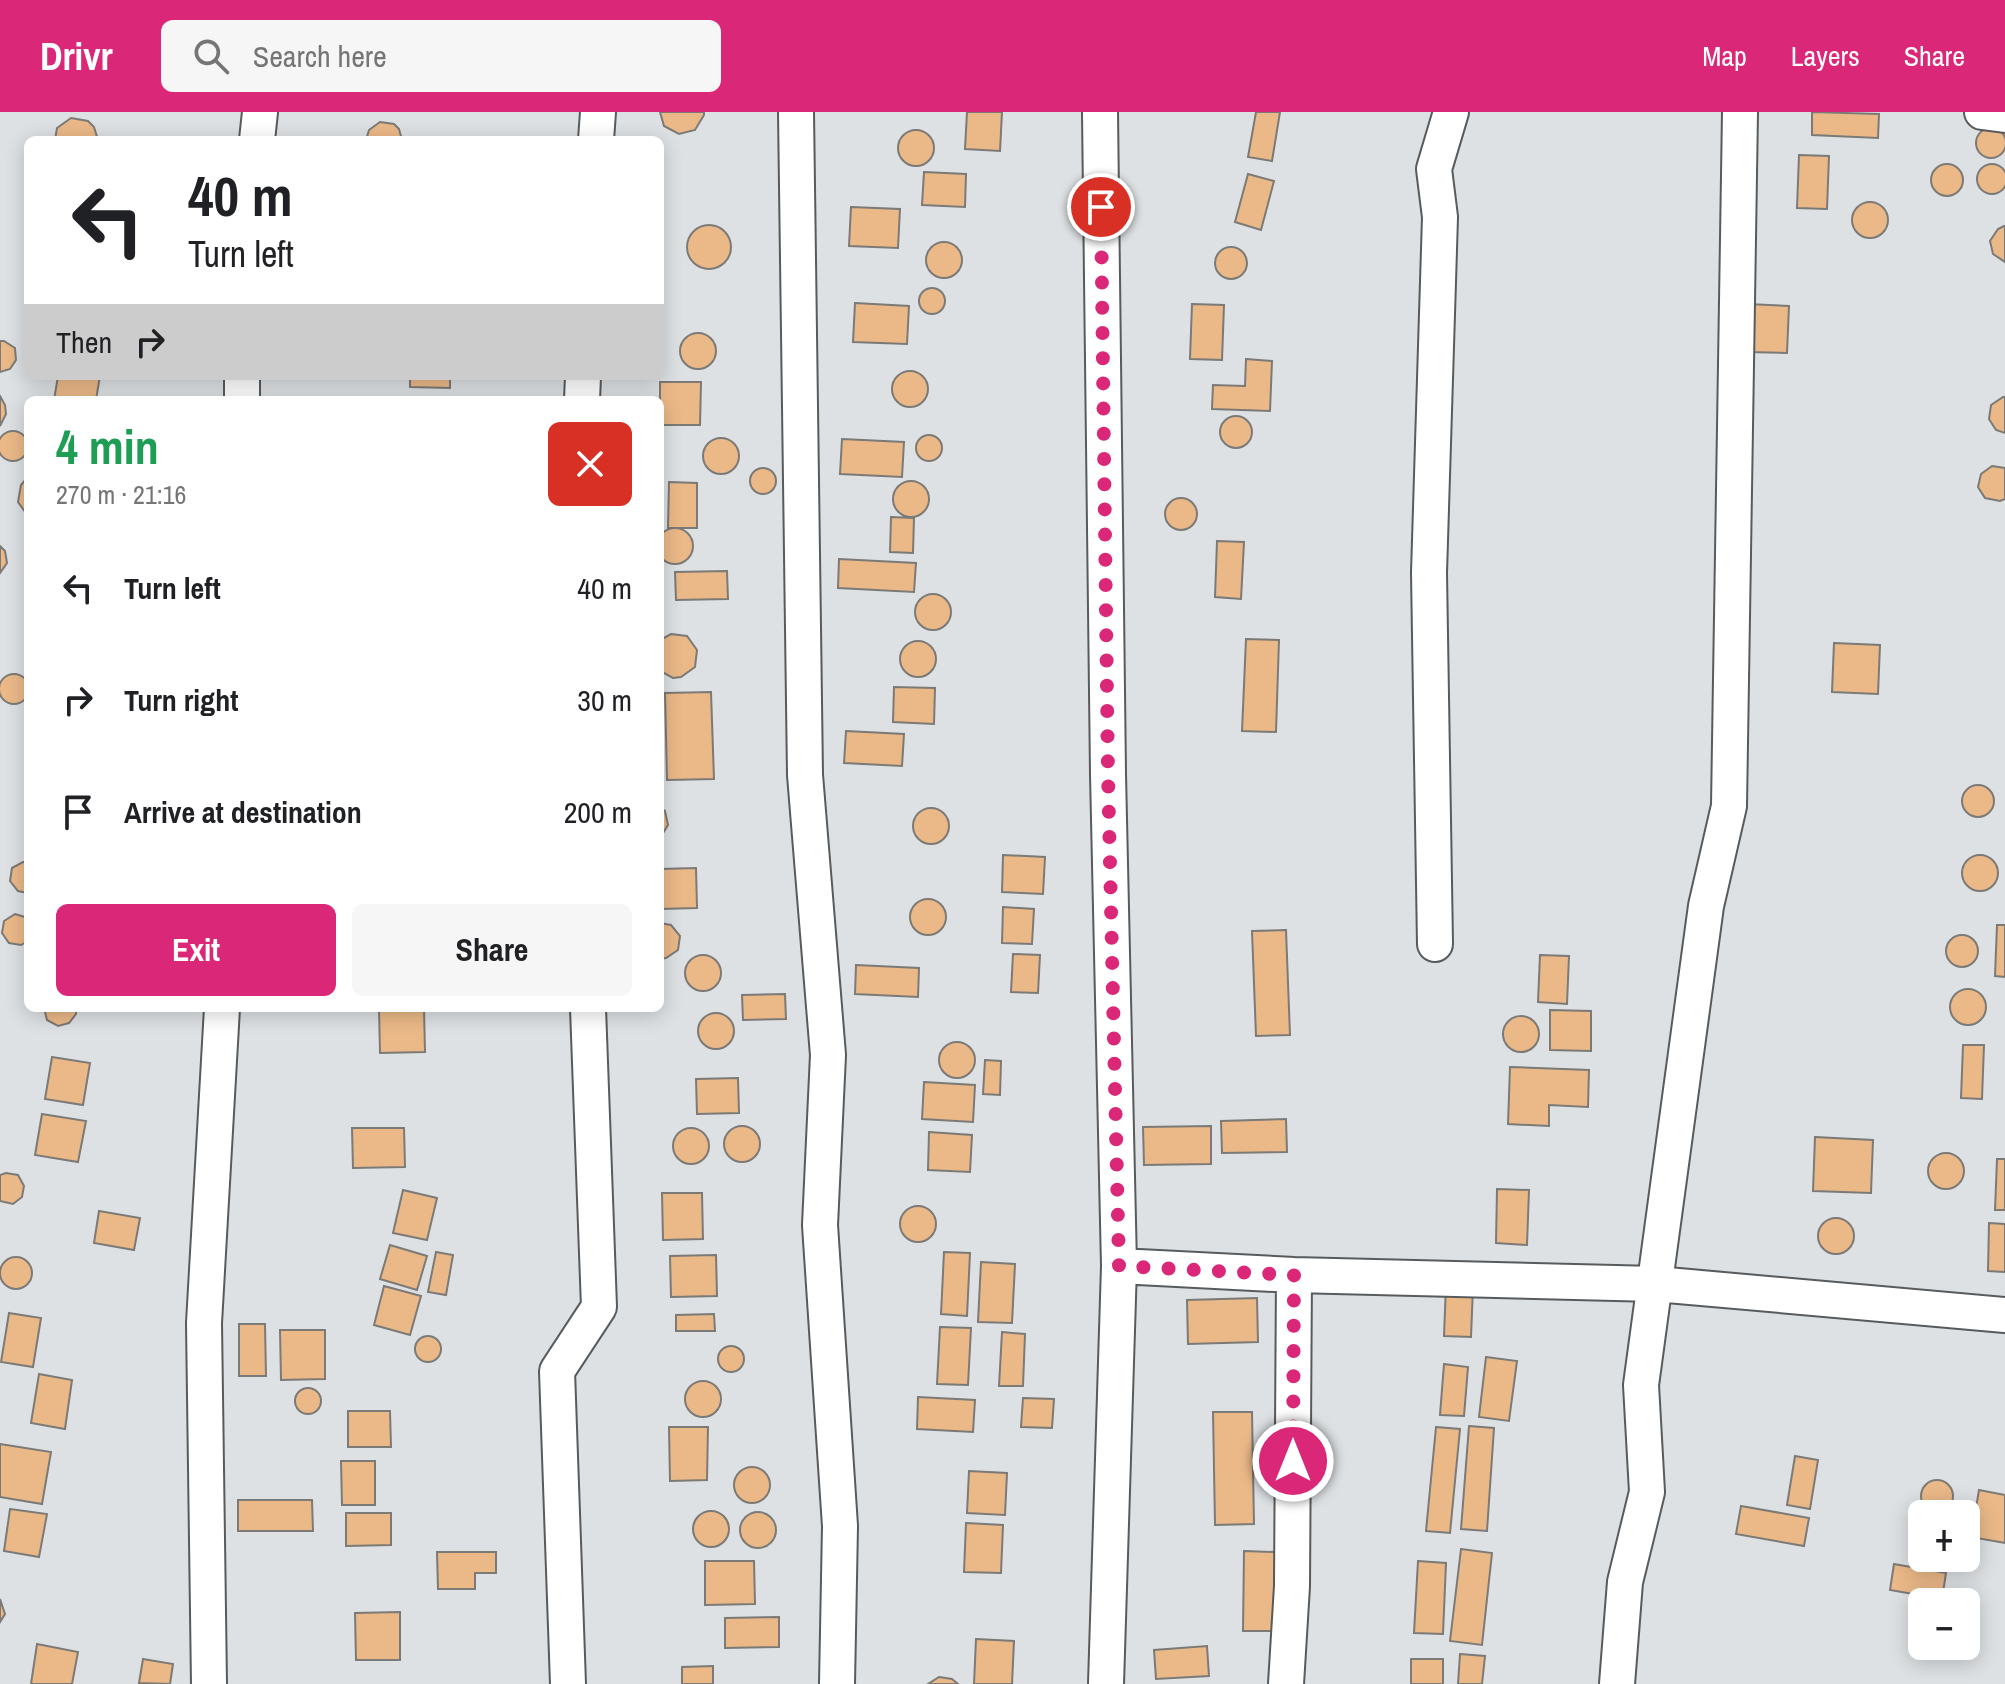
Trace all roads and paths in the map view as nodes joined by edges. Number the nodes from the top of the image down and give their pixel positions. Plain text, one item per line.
1 (260, 112) edge
2 (598, 112) edge
3 (796, 112) edge
4 (1100, 112) edge
5 (1451, 112) edge
6 (1740, 112) edge
7 (1982, 112) edge
8 (2005, 115) edge
9 (257, 136) edge
10 (596, 136) edge
11 (1435, 944) dead end
12 (222, 1012) edge
13 (588, 1012) edge
14 (1119, 1266) junction
15 (1294, 1275) junction
16 (1656, 1284) junction
17 (2005, 1315) edge
18 (209, 1684) edge
19 (568, 1684) edge
20 (837, 1684) edge
21 (1106, 1684) edge
22 (1286, 1684) edge
23 (1617, 1684) edge

1 - 9 street
2 - 10 street
3 - 20 street
4 - 14 street
5 - 11 street
6 - 16 street
7 - 8 street
12 - 18 street
13 - 19 street
14 - 15 street
14 - 21 street
15 - 16 street
15 - 22 street
16 - 17 street
16 - 23 street

